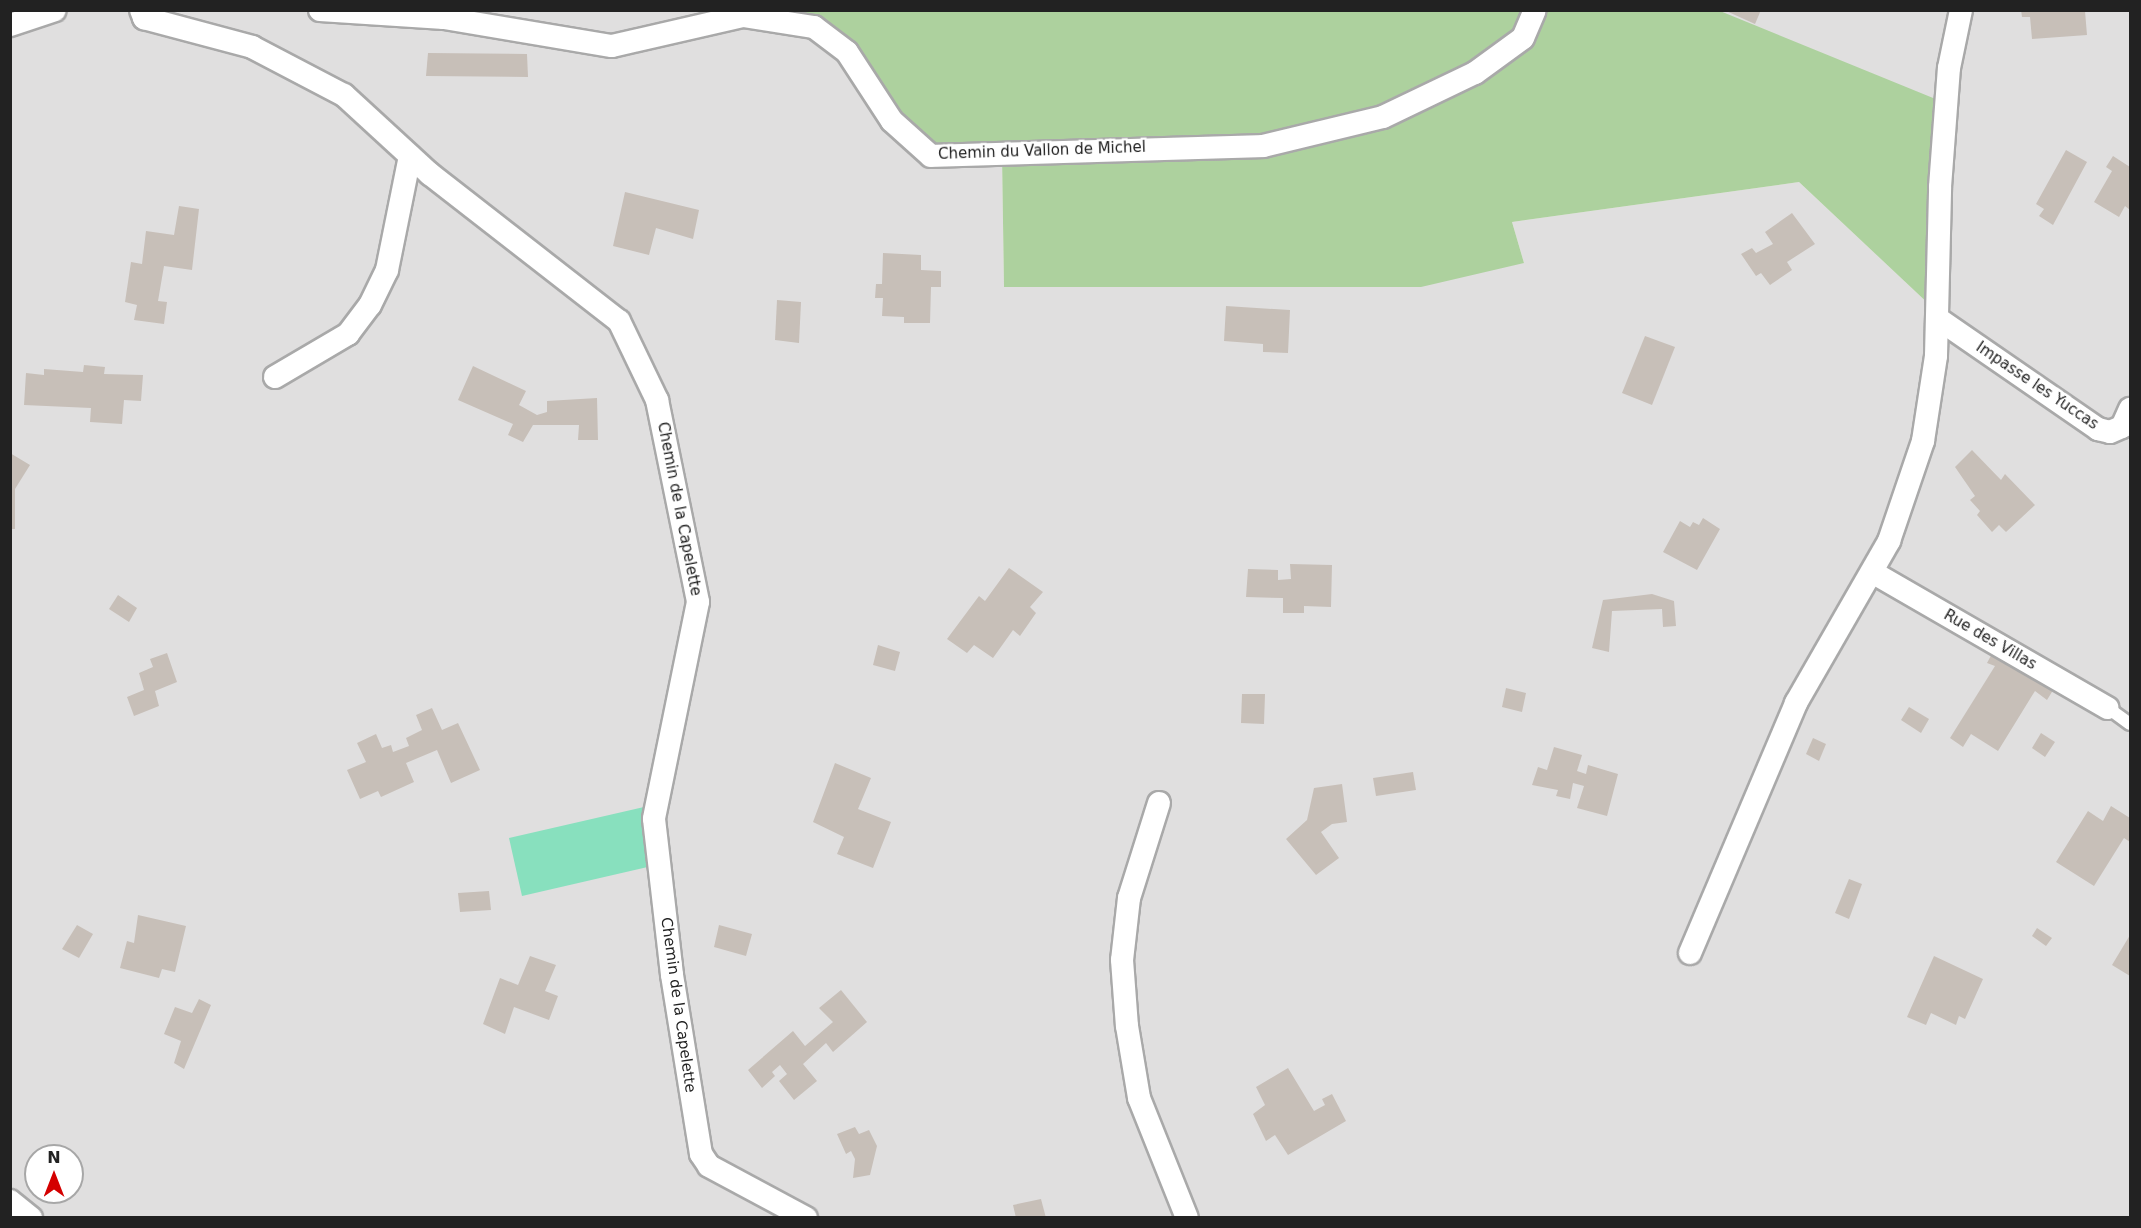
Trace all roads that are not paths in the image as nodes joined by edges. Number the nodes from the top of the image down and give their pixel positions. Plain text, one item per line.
1 (55, 10) edge
2 (141, 10) edge
3 (320, 10) edge
4 (1535, 10) edge
5 (1961, 10) edge
6 (10, 25) edge
7 (410, 156) junction
8 (1937, 318) junction
9 (274, 377) dead end
10 (2130, 409) edge
11 (1872, 572) junction
12 (2108, 708) joint
13 (2130, 724) edge
14 (1159, 803) dead end
15 (1690, 953) dead end
16 (10, 1201) edge
17 (31, 1218) edge
18 (806, 1218) edge
19 (1187, 1218) edge

1 - 6 street
2 - 7 street, Chemin de la Capelette
3 - 4 street, Chemin du Vallon de Michel
5 - 8 street
7 - 9 street
7 - 18 street, Chemin de la Capelette
8 - 10 street, Impasse les Yuccas
8 - 11 street
11 - 12 street, Rue des Villas
11 - 15 street
12 - 13 lane
14 - 19 street
16 - 17 street

